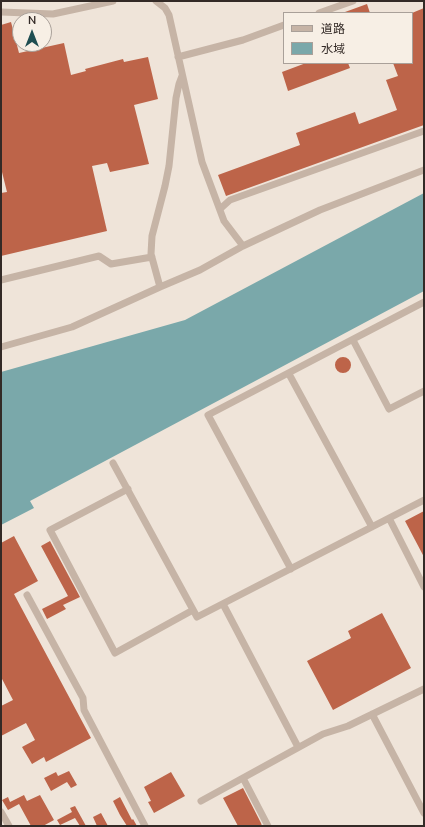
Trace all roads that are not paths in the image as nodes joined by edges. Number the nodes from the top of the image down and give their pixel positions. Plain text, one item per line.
1 (113, 1) edge
2 (156, 1) edge
3 (353, 1) edge
4 (1, 12) edge
5 (322, 12) edge
6 (283, 25) edge
7 (178, 57) junction
8 (182, 76) junction
9 (424, 131) edge
10 (424, 170) edge
11 (220, 209) junction
12 (243, 246) junction
13 (152, 257) junction
14 (1, 280) edge
15 (160, 287) junction
16 (424, 302) edge
17 (353, 340) junction
18 (1, 347) edge
19 (289, 374) junction
20 (424, 391) edge
21 (113, 462) dead end
22 (128, 490) junction
23 (424, 500) edge
24 (389, 518) junction
25 (372, 527) junction
26 (291, 569) junction
27 (424, 587) edge
28 (27, 595) dead end
29 (223, 604) junction
30 (193, 610) junction
31 (424, 689) edge
32 (372, 714) junction
33 (298, 747) junction
34 (243, 778) junction
35 (200, 802) dead end
36 (1, 812) edge
37 (424, 813) edge
38 (9, 826) edge
39 (145, 826) edge
40 (268, 826) edge

1 - 4 street
2 - 7 street
3 - 5 street
6 - 7 street
7 - 8 street
8 - 11 street
8 - 13 street
9 - 11 street
10 - 12 street
11 - 12 street
12 - 15 street
13 - 14 street
13 - 15 street
15 - 18 street
16 - 17 street
17 - 19 street
17 - 20 street
19 - 25 street
19 - 26 street
21 - 22 street
22 - 30 street
22 - 30 street
23 - 24 street
24 - 25 street
24 - 27 street
25 - 26 street
26 - 29 street
28 - 39 street
29 - 30 street
29 - 33 street
31 - 32 street
32 - 33 street
32 - 37 street
33 - 34 street
34 - 35 street
34 - 40 street
36 - 38 street

